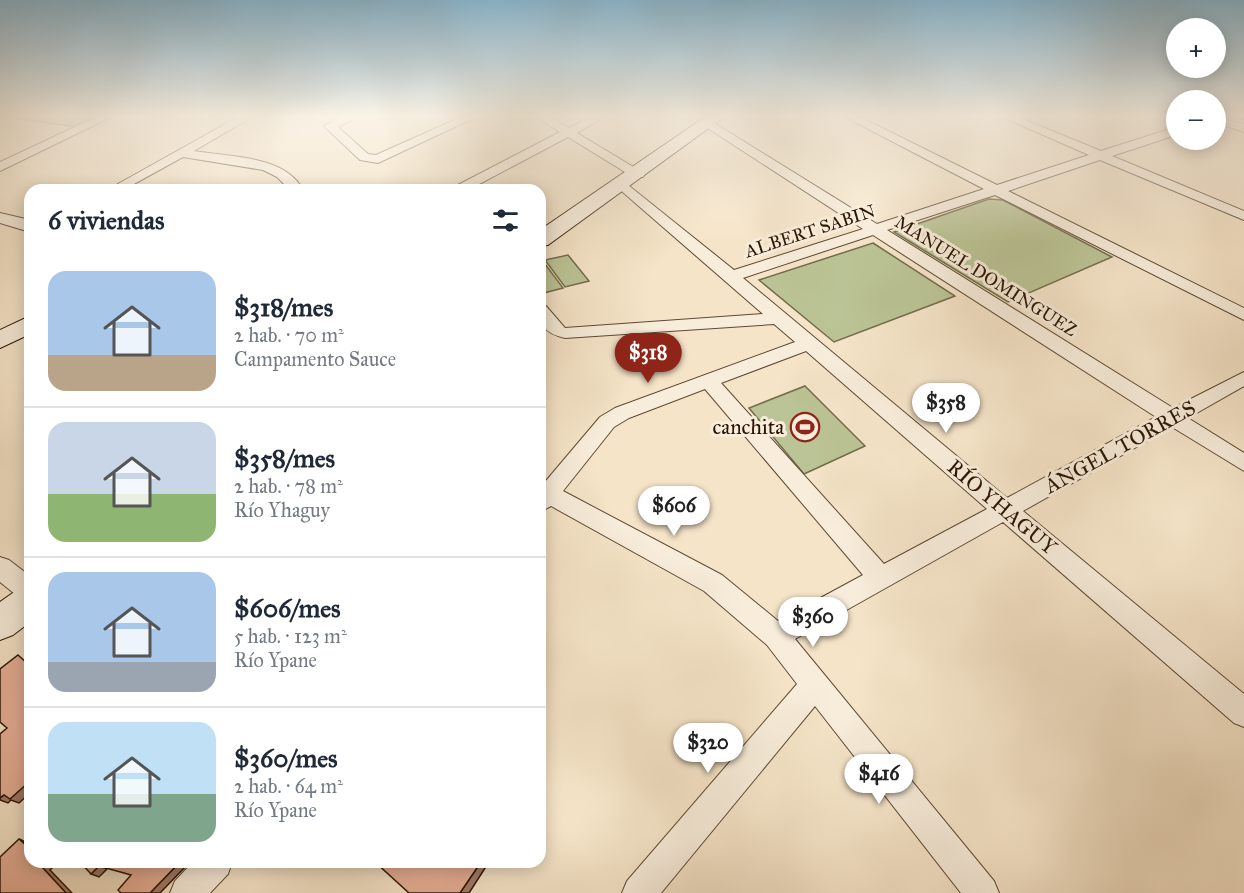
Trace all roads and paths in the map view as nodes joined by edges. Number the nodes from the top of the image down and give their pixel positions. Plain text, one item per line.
1 (17, 159) edge
2 (172, 159) edge
3 (217, 159) edge
4 (519, 159) edge
5 (611, 159) edge
6 (659, 159) edge
7 (770, 159) edge
8 (934, 159) edge
9 (1091, 159) edge
10 (1106, 159) edge
11 (0, 167) edge
12 (635, 176) junction
13 (125, 184) edge
14 (291, 184) edge
15 (470, 184) edge
16 (994, 189) junction
17 (1243, 215) edge
18 (0, 218) edge
19 (24, 224) edge
20 (876, 229) junction
21 (546, 236) edge
22 (730, 277) junction
23 (1244, 315) edge
24 (546, 317) edge
25 (778, 318) junction
26 (24, 327) edge
27 (0, 340) edge
28 (810, 343) junction
29 (1244, 378) edge
30 (709, 382) junction
31 (1173, 418) junction
32 (1244, 463) edge
33 (546, 492) edge
34 (546, 497) edge
35 (1005, 510) junction
36 (0, 567) edge
37 (881, 578) junction
38 (24, 586) edge
39 (24, 605) edge
40 (0, 623) edge
41 (776, 636) junction
42 (814, 686) junction
43 (1244, 712) edge
44 (211, 868) edge
45 (188, 893) edge
46 (639, 893) edge
47 (982, 893) edge

1 - 11 street
2 - 13 street
3 - 14 street
4 - 15 street
5 - 12 street
6 - 12 main road
7 - 20 street, MANUEL DOMINGUEZ
8 - 16 street
9 - 16 street, ALBERT SABIN
10 - 17 street
12 - 21 main road
12 - 22 street, RÍO YHAGUY
16 - 20 street, ALBERT SABIN
16 - 23 street
18 - 19 street
20 - 22 street, ALBERT SABIN
20 - 31 street, MANUEL DOMINGUEZ
22 - 25 street, RÍO YHAGUY
24 - 25 street
25 - 28 street, RÍO YHAGUY
26 - 27 main road
28 - 30 street
28 - 35 street, RÍO YHAGUY
29 - 31 street, ÁNGEL TORRES
30 - 33 street
30 - 37 street
31 - 32 street, MANUEL DOMINGUEZ
31 - 35 street, ÁNGEL TORRES
34 - 41 street
35 - 37 street, ÁNGEL TORRES
35 - 43 street, RÍO YHAGUY
36 - 38 street
37 - 41 street, ÁNGEL TORRES
39 - 40 main road
41 - 42 street
42 - 46 street
42 - 47 street
44 - 45 street

